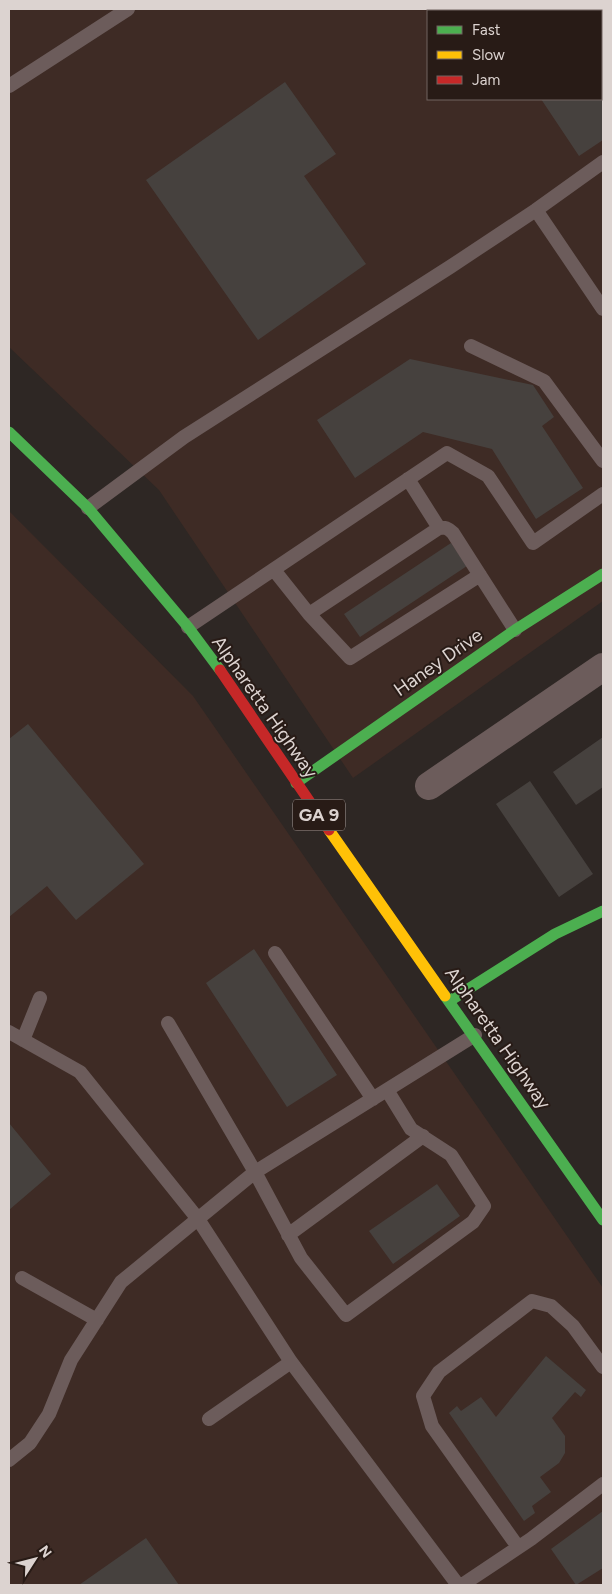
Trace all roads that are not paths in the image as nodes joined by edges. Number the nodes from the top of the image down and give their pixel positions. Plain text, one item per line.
1 (128, 9) edge
2 (9, 86) edge
3 (603, 162) edge
4 (536, 210) junction
5 (603, 309) edge
6 (471, 346) dead end
7 (9, 432) edge
8 (603, 461) edge
9 (408, 479) junction
10 (603, 494) edge
11 (88, 508) junction
12 (439, 528) junction
13 (274, 570) junction
14 (603, 574) edge
15 (480, 575) junction
16 (309, 614) junction
17 (188, 627) junction
18 (515, 630) junction
19 (603, 667) edge
20 (296, 783) junction
21 (429, 786) dead end
22 (603, 911) edge
23 (275, 953) dead end
24 (40, 998) dead end
25 (451, 1000) junction
26 (168, 1023) dead end
27 (9, 1032) edge
28 (475, 1035) junction
29 (23, 1040) junction
30 (387, 1090) junction
31 (373, 1099) junction
32 (423, 1136) junction
33 (255, 1172) junction
34 (198, 1220) junction
35 (603, 1220) edge
36 (288, 1235) junction
37 (22, 1278) dead end
38 (97, 1320) junction
39 (291, 1362) junction
40 (603, 1367) edge
41 (209, 1419) dead end
42 (9, 1460) edge
43 (603, 1484) edge
44 (518, 1548) junction
45 (458, 1585) edge
46 (462, 1585) edge

1 - 2 lane
3 - 4 lane
4 - 5 lane
4 - 11 lane
6 - 8 lane
7 - 11 main road, Alpharetta Highway / GA 9
9 - 10 lane
9 - 12 lane
9 - 13 lane
11 - 17 main road, Alpharetta Highway / GA 9
12 - 15 lane
12 - 16 lane
13 - 16 lane
13 - 17 lane
14 - 18 main road, Haney Drive
15 - 16 lane
15 - 18 lane
17 - 20 main road, Alpharetta Highway / GA 9
18 - 20 main road, Haney Drive
19 - 21 street
20 - 25 main road, Alpharetta Highway / GA 9
22 - 25 main road
23 - 31 lane
24 - 29 lane
25 - 28 main road, Alpharetta Highway / GA 9
26 - 33 lane
27 - 29 lane
28 - 30 lane
28 - 35 main road, Alpharetta Highway / GA 9
29 - 34 lane
30 - 31 lane
30 - 32 lane
31 - 33 lane
32 - 36 lane
32 - 36 lane
33 - 34 lane
33 - 36 lane
34 - 38 lane
34 - 39 lane
37 - 38 lane
38 - 42 lane
39 - 41 lane
39 - 45 lane
40 - 44 lane
43 - 44 lane
44 - 46 lane

